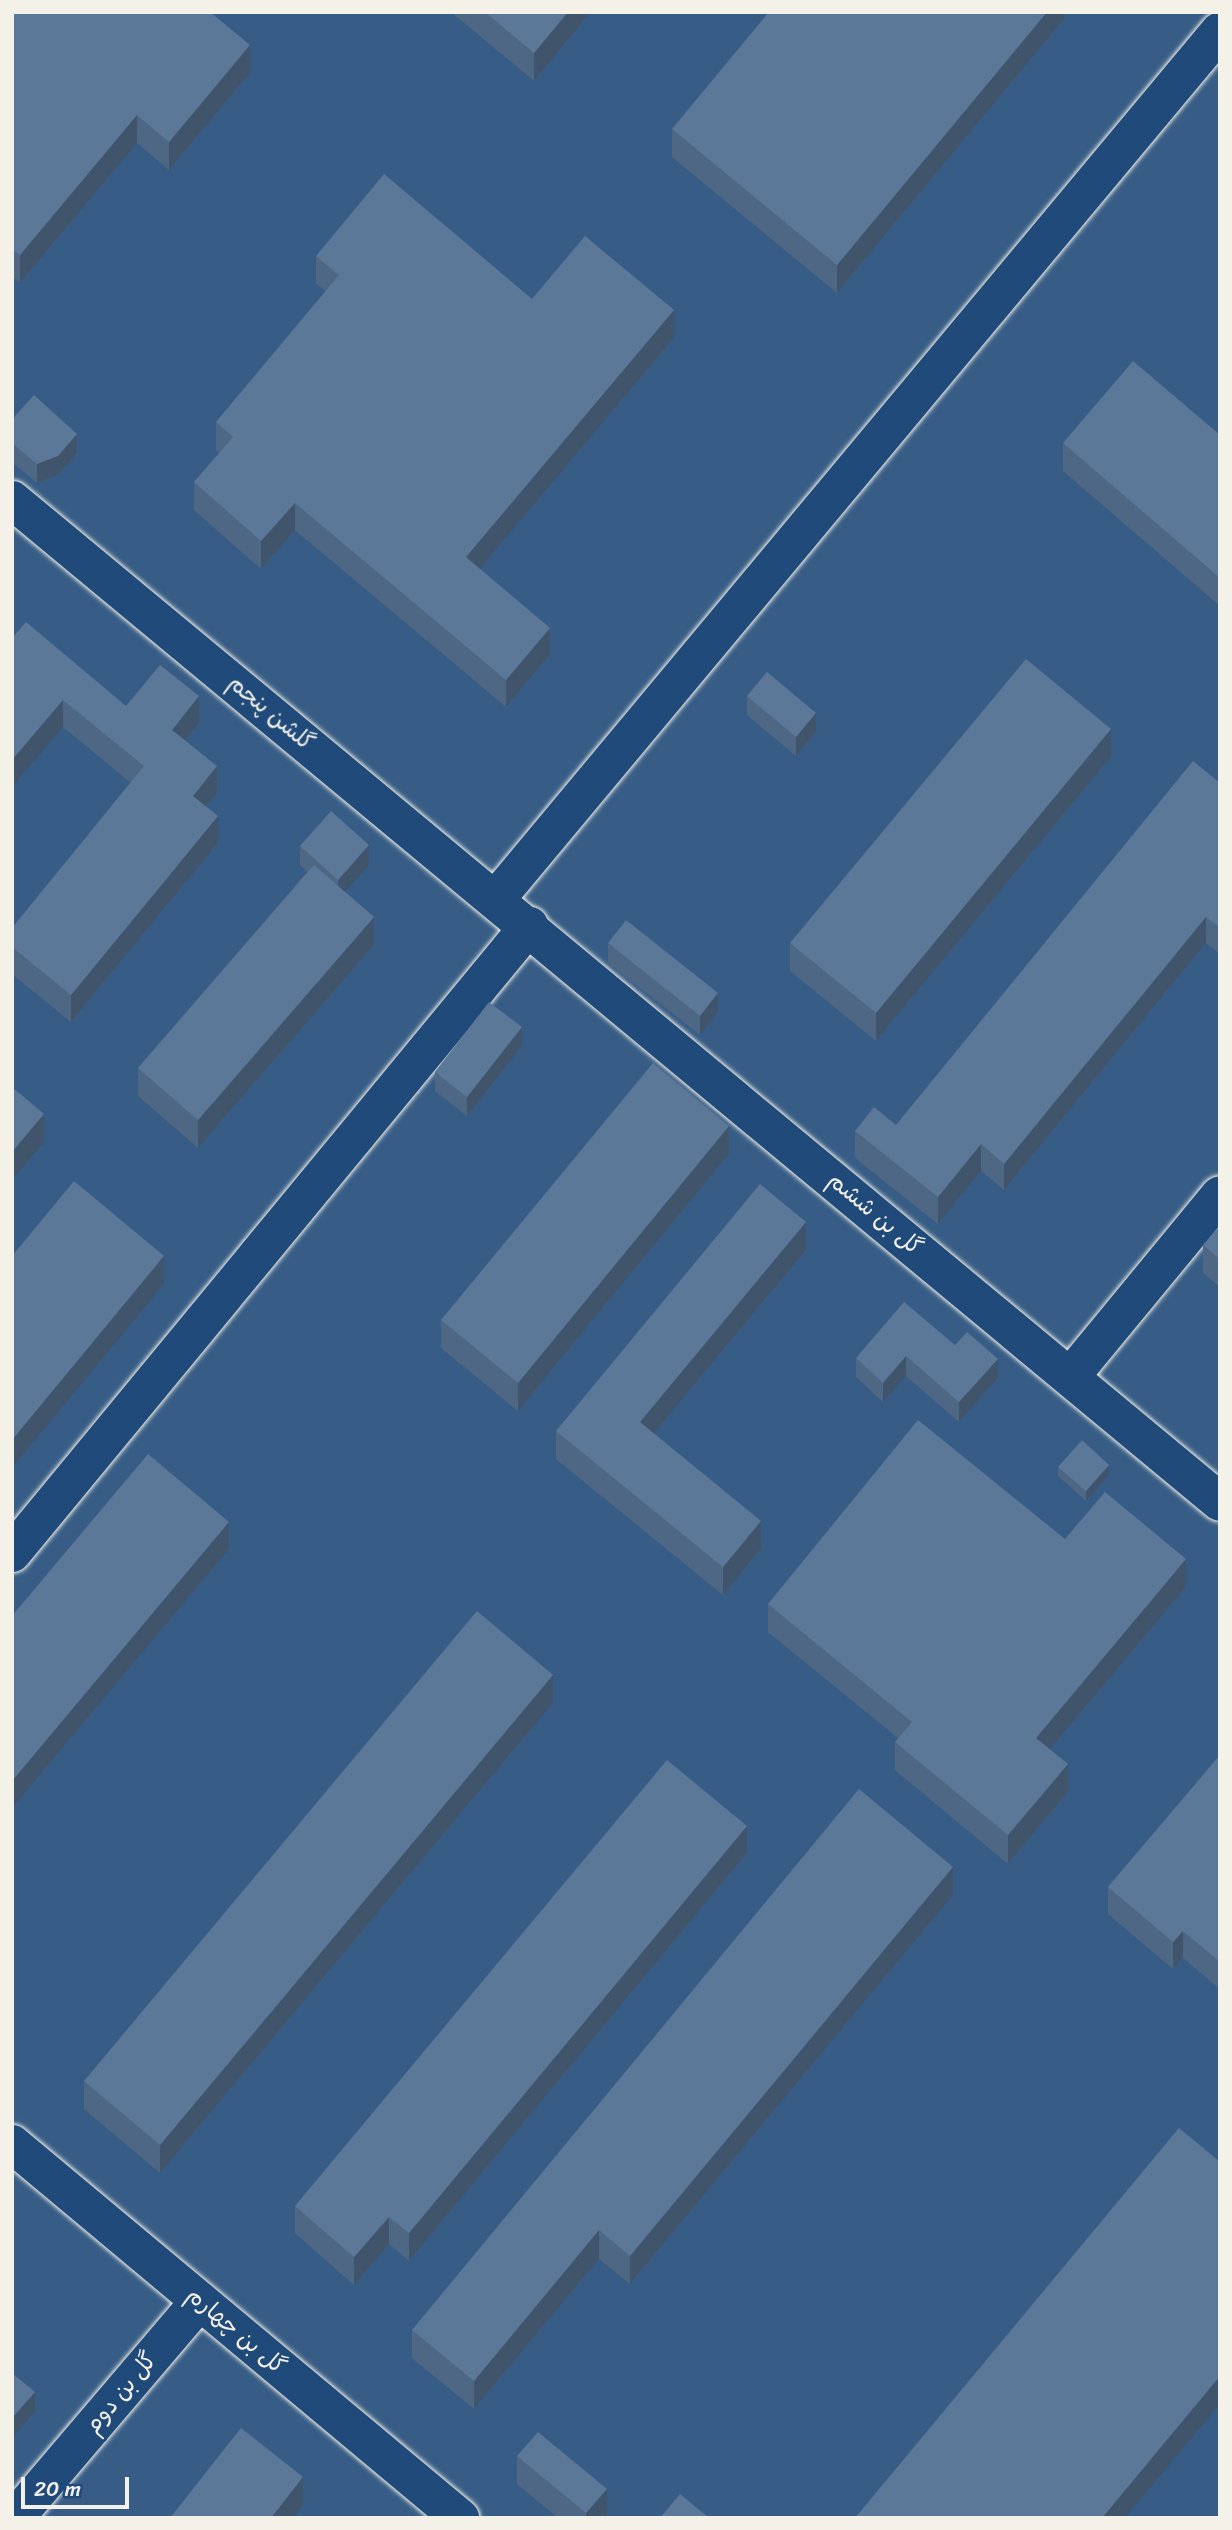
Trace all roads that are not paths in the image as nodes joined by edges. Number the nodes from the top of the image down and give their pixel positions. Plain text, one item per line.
1 (1220, 31) edge
2 (12, 500) edge
3 (496, 899) junction
4 (529, 926) junction
5 (1220, 1195) edge
6 (1071, 1376) junction
7 (1220, 1502) edge
8 (12, 1553) edge
9 (12, 2144) edge
10 (200, 2301) junction
11 (15, 2518) edge
12 (460, 2518) edge

1 - 3 street
2 - 3 street, گلشن پنجم
3 - 4 street, گلشن پنجم
4 - 6 street, گل بن ششم
4 - 8 street
5 - 6 street
6 - 7 street, گل بن ششم
9 - 10 street, گل بن چهارم
10 - 11 street, گل بن دوم
10 - 12 street, گل بن چهارم

